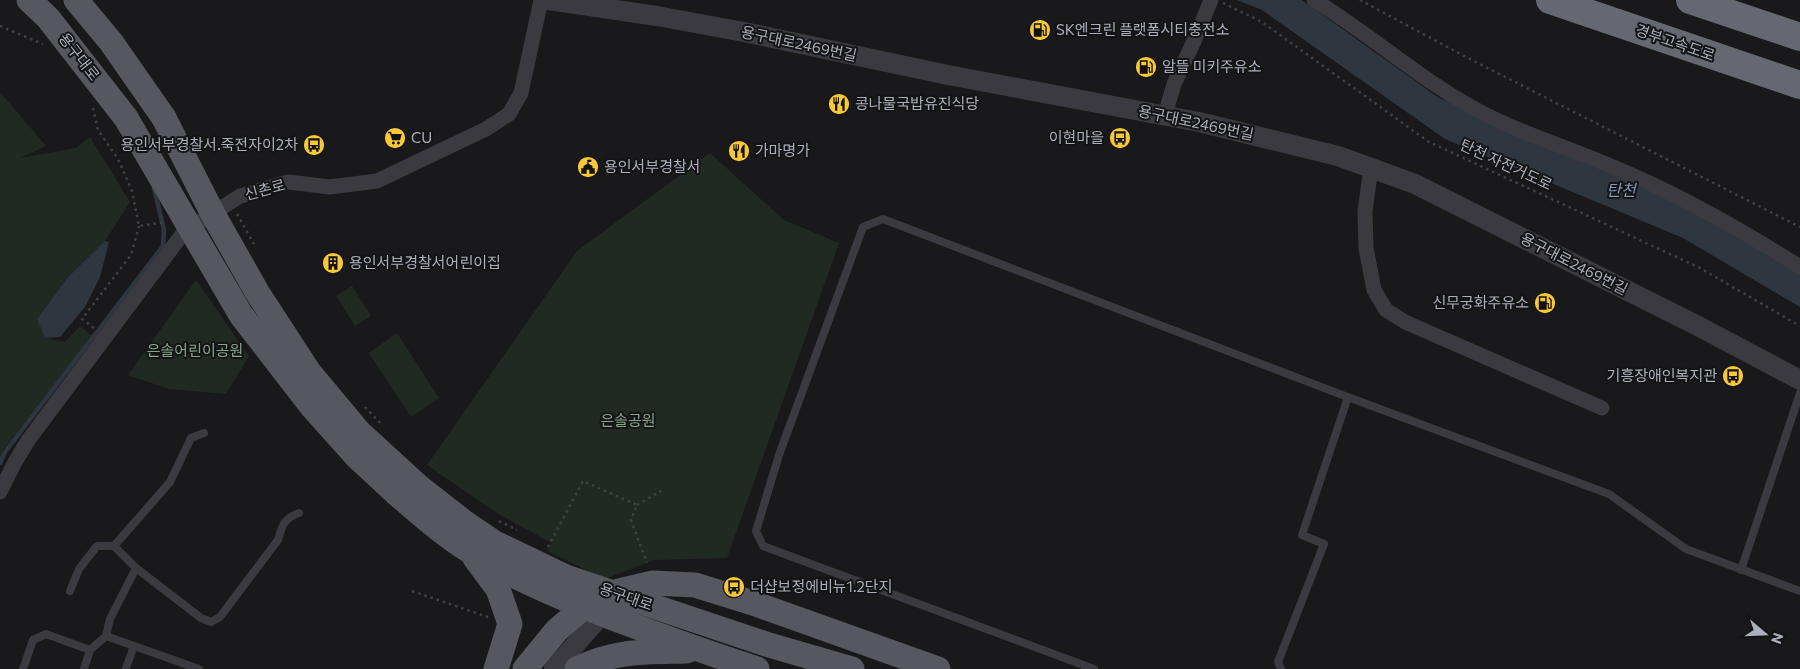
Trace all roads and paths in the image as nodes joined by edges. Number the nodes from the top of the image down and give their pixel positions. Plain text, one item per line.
1 (29, 0) edge
2 (76, 0) edge
3 (88, 0) edge
4 (541, 0) edge
5 (549, 0) edge
6 (1211, 0) edge
7 (1217, 0) edge
8 (1314, 0) edge
9 (1360, 0) edge
10 (1550, 0) edge
11 (1690, 0) edge
12 (0, 26) edge
13 (1800, 37) edge
14 (111, 42) junction
15 (46, 46) dead end
16 (1800, 85) edge
17 (91, 100) dead end
18 (1165, 115) junction
19 (1371, 168) junction
20 (230, 202) junction
21 (139, 226) junction
22 (1800, 227) edge
23 (184, 232) junction
24 (258, 252) dead end
25 (1800, 267) edge
26 (1800, 326) edge
27 (106, 337) junction
28 (1800, 380) edge
29 (1800, 393) edge
30 (1348, 397) junction
31 (362, 403) dead end
32 (1602, 408) dead end
33 (388, 431) dead end
34 (204, 433) dead end
35 (407, 489) junction
36 (660, 491) dead end
37 (0, 492) edge
38 (637, 505) junction
39 (299, 513) dead end
40 (493, 518) dead end
41 (517, 531) dead end
42 (461, 545) junction
43 (114, 546) junction
44 (539, 554) junction
45 (647, 563) dead end
46 (136, 568) junction
47 (1741, 570) junction
48 (1800, 590) edge
49 (70, 591) dead end
50 (412, 591) dead end
51 (620, 594) junction
52 (473, 612) dead end
53 (602, 614) junction
54 (106, 636) junction
55 (664, 638) junction
56 (769, 645) junction
57 (134, 646) junction
58 (90, 650) junction
59 (700, 650) junction
60 (126, 668) edge
61 (23, 669) edge
62 (84, 669) edge
63 (199, 669) edge
64 (496, 669) edge
65 (526, 669) edge
66 (554, 669) edge
67 (577, 669) edge
68 (756, 669) edge
69 (852, 669) edge
70 (938, 669) edge
71 (1094, 669) edge
72 (1281, 669) edge

1 - 35 main road, 용구대로, bridge
2 - 14 main road
3 - 14 main road
4 - 20 street, 신촌로
5 - 18 street, 용구대로2469번길
6 - 18 street
7 - 26 path, 탄천 자전거도로
8 - 25 street
9 - 22 path
10 - 16 highway, 경부고속도로
11 - 13 highway
12 - 15 path
14 - 35 main road, bridge
17 - 21 path
18 - 19 street, 용구대로2469번길
19 - 28 street, 용구대로2469번길
19 - 32 street
20 - 23 street, 신촌로
20 - 24 path
21 - 23 path
21 - 27 path
23 - 27 street, 신촌로
27 - 37 street, 신촌로
29 - 47 lane
30 - 47 lane
30 - 71 lane
30 - 72 lane
31 - 33 path
34 - 43 lane
35 - 42 main road, 용구대로
35 - 44 main road, 용구대로
36 - 38 path
38 - 44 path
38 - 45 path
39 - 46 lane
40 - 41 path
42 - 44 main road
42 - 53 main road, 용구대로
42 - 64 main road
43 - 46 lane
43 - 49 lane
44 - 51 main road, 용구대로
46 - 54 lane
47 - 48 lane
50 - 52 path
51 - 53 street
51 - 56 main road, 용구대로
53 - 55 main road, 용구대로
53 - 66 street
54 - 57 lane
54 - 58 lane
55 - 56 main road
55 - 59 main road, 용구대로
56 - 69 main road, 용구대로
57 - 60 lane
57 - 63 lane
58 - 61 lane
58 - 62 lane
59 - 67 main road
59 - 68 main road, 용구대로
65 - 70 main road, bridge

